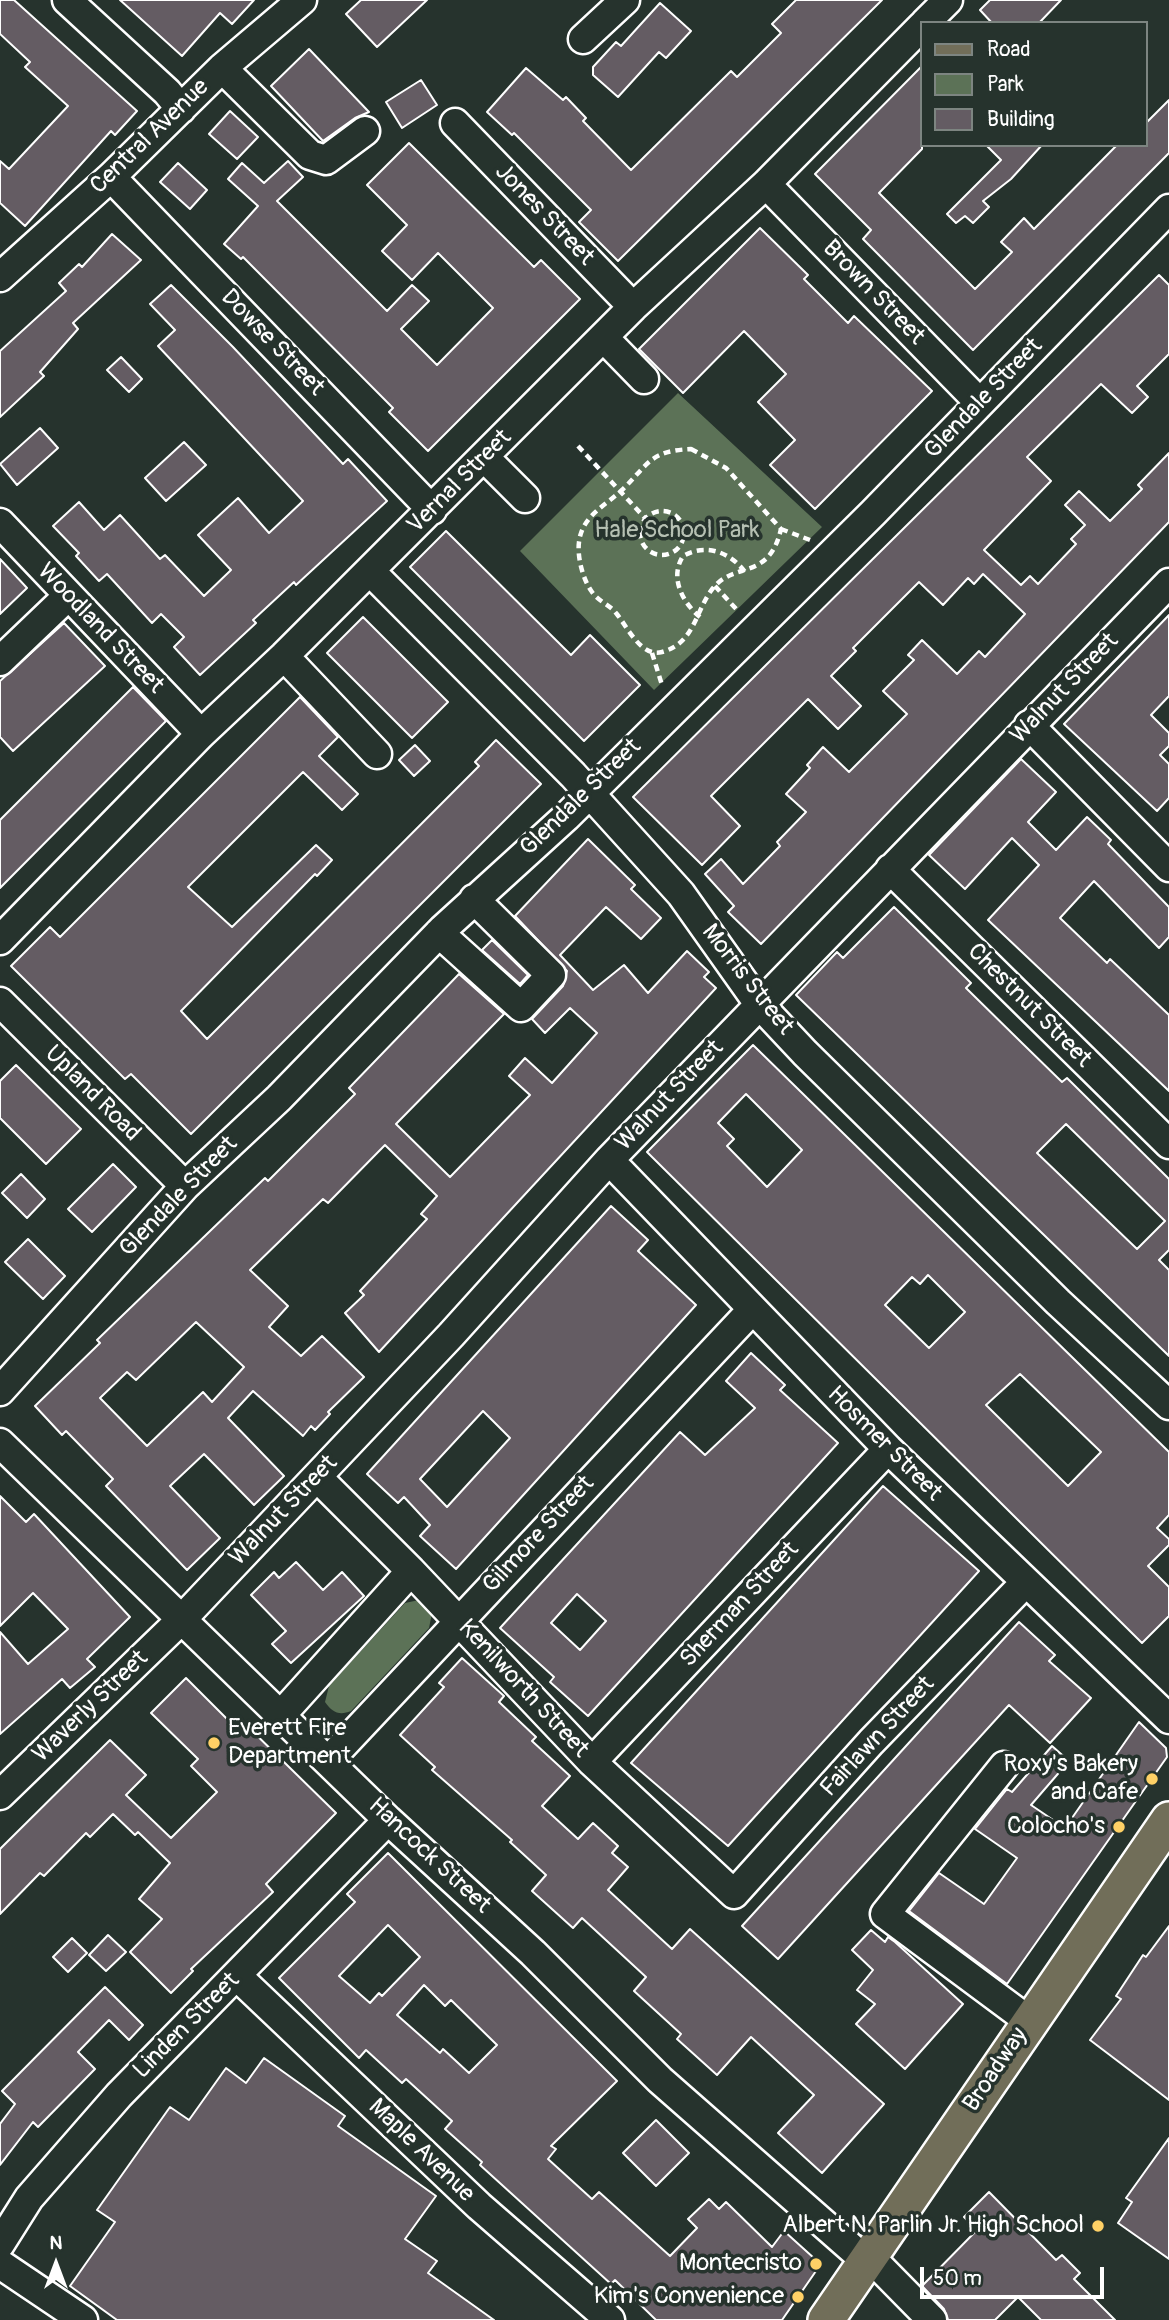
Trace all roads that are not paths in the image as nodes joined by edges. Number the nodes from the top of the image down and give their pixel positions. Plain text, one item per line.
1 (302, 0) edge
2 (625, 0) edge
3 (948, 0) edge
4 (83, 5) edge
5 (927, 21) edge
6 (920, 28) edge
7 (583, 39) dead end
8 (222, 68) junction
9 (181, 109) junction
10 (455, 123) dead end
11 (365, 131) dead end
12 (111, 177) junction
13 (766, 184) junction
14 (1169, 209) edge
15 (5, 262) edge
16 (633, 307) junction
17 (603, 337) junction
18 (644, 379) dead end
19 (980, 403) junction
20 (484, 457) junction
21 (525, 498) dead end
22 (432, 510) junction
23 (0, 523) edge
24 (370, 571) junction
25 (1169, 583) edge
26 (68, 596) junction
27 (284, 656) junction
28 (0, 662) edge
29 (1029, 725) junction
30 (201, 734) junction
31 (377, 754) dead end
32 (588, 794) junction
33 (1169, 867) edge
34 (890, 869) junction
35 (474, 899) junction
36 (439, 933) junction
37 (0, 940) edge
38 (0, 1002) edge
39 (759, 1004) junction
40 (1169, 1144) edge
41 (609, 1160) junction
42 (185, 1186) junction
43 (752, 1310) junction
44 (0, 1391) edge
45 (1169, 1405) edge
46 (0, 1443) edge
47 (888, 1449) junction
48 (317, 1478) junction
49 (411, 1571) junction
50 (1026, 1583) junction
51 (182, 1619) junction
52 (458, 1620) junction
53 (281, 1715) junction
54 (1169, 1719) edge
55 (328, 1761) junction
56 (592, 1762) junction
57 (1004, 1766) dead end
58 (0, 1796) edge
59 (388, 1820) junction
60 (1169, 1821) edge
61 (734, 1894) joint
62 (237, 1976) junction
63 (1029, 2021) junction
64 (0, 2244) edge
65 (868, 2259) junction
66 (0, 2264) edge
67 (83, 2320) edge
68 (610, 2320) edge
69 (826, 2320) edge
70 (932, 2320) edge

1 - 8 street, Central Avenue
2 - 7 street
3 - 5 street, Vernal Street
4 - 9 street
6 - 13 street, Vernal Street
8 - 9 street, Central Avenue
8 - 11 street
9 - 12 street, Central Avenue
10 - 16 street, Jones Street
12 - 15 street, Central Avenue
12 - 22 street, Dowse Street
13 - 16 street, Vernal Street
13 - 19 street, Brown Street
14 - 19 street, Glendale Street
16 - 17 street, Vernal Street
17 - 18 street
17 - 20 street, Vernal Street
19 - 32 street, Glendale Street
20 - 21 street
20 - 22 street, Vernal Street
22 - 24 street, Vernal Street
23 - 26 street, Woodland Street
24 - 27 street, Vernal Street
24 - 32 street, Morris Street
25 - 29 street, Walnut Street
26 - 28 street
26 - 30 street, Woodland Street
27 - 30 street, Vernal Street
27 - 31 street
29 - 33 street
29 - 34 street, Walnut Street
30 - 37 street, Vernal Street
32 - 35 street, Glendale Street
32 - 39 street, Morris Street
34 - 39 street, Walnut Street
34 - 40 street, Chestnut Street
35 - 36 street, Glendale Street
35 - 36 street
36 - 42 street, Glendale Street
38 - 42 street, Upland Road
39 - 41 street, Walnut Street
39 - 45 street, Morris Street
41 - 43 street, Hosmer Street
41 - 48 street, Walnut Street
42 - 44 street, Glendale Street
43 - 47 street, Hosmer Street
43 - 52 street, Gilmore Street
46 - 51 street, Hancock Street
47 - 50 street, Hosmer Street
47 - 56 street, Sherman Street
48 - 49 street, Kenilworth Street
48 - 51 street, Walnut Street
49 - 52 street, Kenilworth Street
49 - 53 street
50 - 54 street, Hosmer Street
50 - 61 street, Fairlawn Street
51 - 53 street, Hancock Street
51 - 58 street, Waverly Street
52 - 55 street, Gilmore Street
52 - 56 street, Kenilworth Street
53 - 55 street, Hancock Street
55 - 59 street, Hancock Street
56 - 61 street, Kenilworth Street
57 - 63 street
59 - 62 street, Linden Street
59 - 65 street, Hancock Street
60 - 63 main road, Broadway
62 - 64 street, Linden Street
62 - 68 street, Maple Avenue
63 - 65 main road, Broadway
65 - 69 main road, Broadway
65 - 70 street, Hancock Street
66 - 67 street

